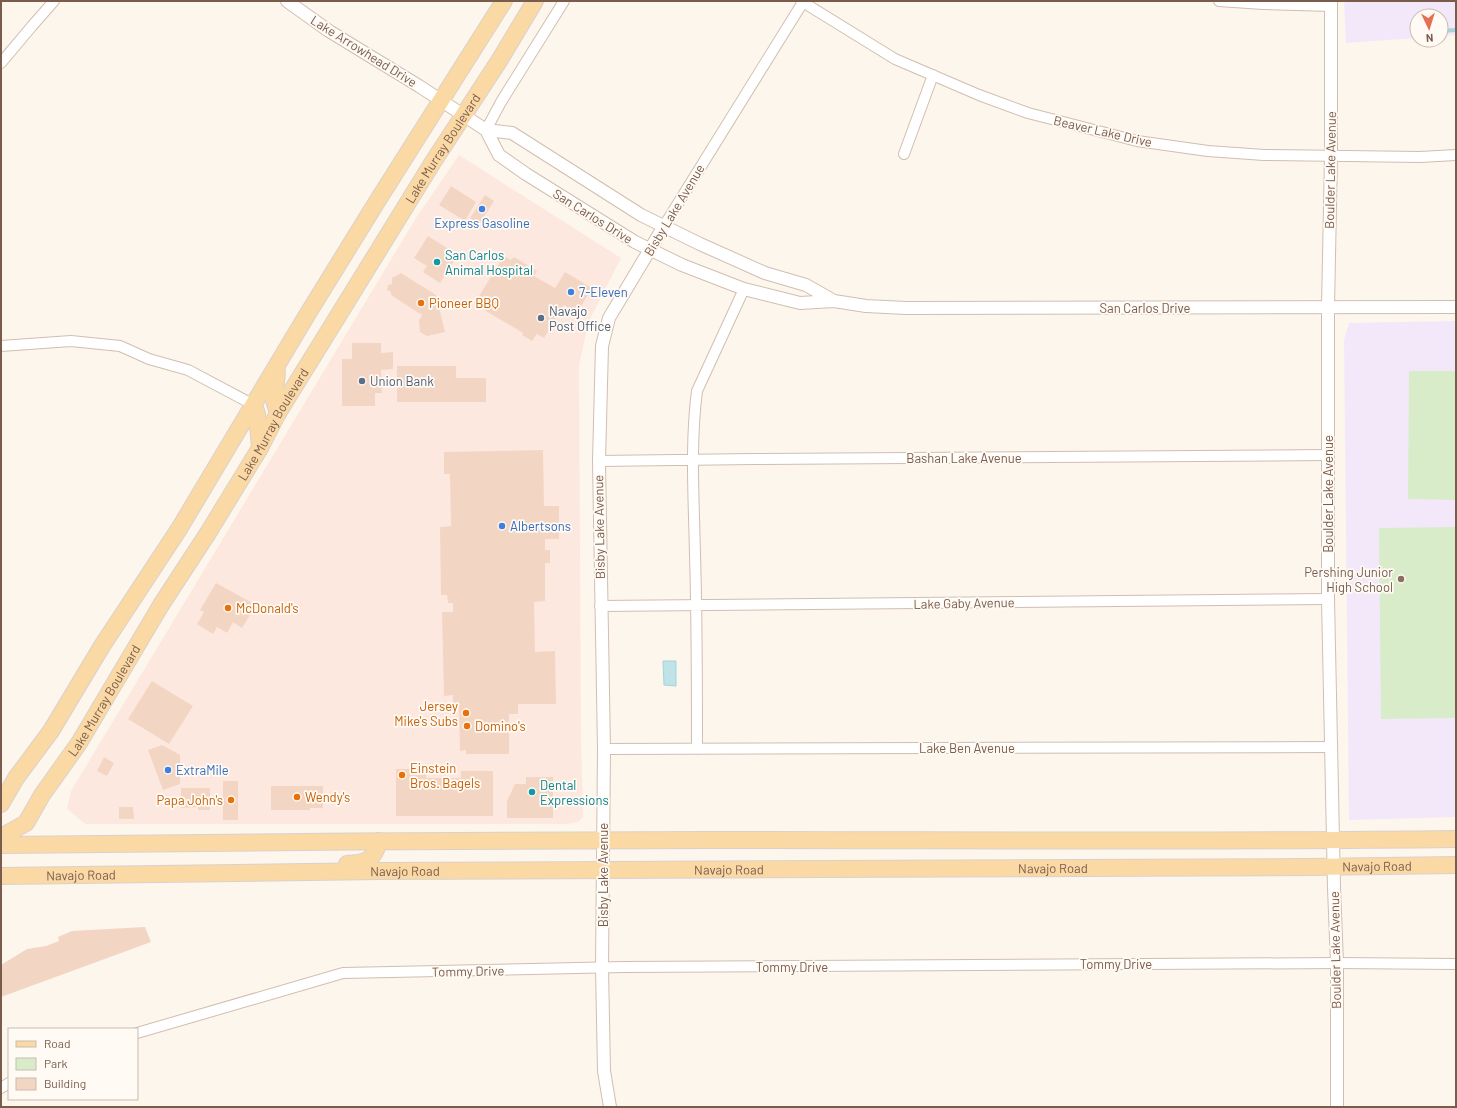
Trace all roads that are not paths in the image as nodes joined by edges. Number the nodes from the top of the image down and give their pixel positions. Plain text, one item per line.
1 (54, 1) edge
2 (287, 1) edge
3 (504, 1) edge
4 (535, 1) edge
5 (564, 1) edge
6 (1219, 1) edge
7 (802, 2) edge
8 (1331, 4) edge
9 (1, 63) edge
10 (933, 75) junction
11 (441, 100) junction
12 (463, 115) junction
13 (486, 130) junction
14 (904, 154) dead end
15 (1456, 155) edge
16 (1331, 156) junction
17 (664, 226) junction
18 (650, 249) junction
19 (744, 289) junction
20 (834, 301) junction
21 (1328, 307) junction
22 (1456, 307) edge
23 (1, 346) edge
24 (278, 365) junction
25 (254, 405) junction
26 (278, 413) junction
27 (260, 448) junction
28 (1329, 455) junction
29 (693, 460) junction
30 (599, 461) junction
31 (1328, 599) junction
32 (600, 606) junction
33 (697, 606) junction
34 (1331, 747) junction
35 (604, 749) junction
36 (697, 749) junction
37 (1, 804) edge
38 (1, 837) edge
39 (1456, 839) edge
40 (603, 840) junction
41 (1334, 840) junction
42 (379, 842) junction
43 (1, 845) edge
44 (1456, 865) edge
45 (1334, 866) junction
46 (602, 870) junction
47 (286, 872) junction
48 (1, 876) edge
49 (1337, 963) junction
50 (1456, 964) edge
51 (602, 968) junction
52 (138, 1033) edge
53 (610, 1107) edge
54 (1337, 1107) edge

1 - 9 street
2 - 11 street, Lake Arrowhead Drive
3 - 11 main road, Lake Murray Boulevard
4 - 12 main road, Lake Murray Boulevard
5 - 13 street, Lake Murray Boulevard
6 - 8 street
7 - 10 street, Beaver Lake Drive
7 - 17 street, Bisby Lake Avenue
8 - 16 street, Boulder Lake Avenue
10 - 14 street
10 - 16 street, Beaver Lake Drive
11 - 12 street, San Carlos Drive
11 - 24 main road, Lake Murray Boulevard
12 - 13 street, San Carlos Drive
12 - 26 main road, Lake Murray Boulevard
13 - 17 street, San Carlos Drive
13 - 18 street, San Carlos Drive
15 - 16 street, Beaver Lake Drive
16 - 21 street, Boulder Lake Avenue
17 - 18 street, Bisby Lake Avenue
17 - 20 street, San Carlos Drive
18 - 19 street, San Carlos Drive
18 - 30 street, Bisby Lake Avenue
19 - 20 street, San Carlos Drive
19 - 29 street
20 - 21 street, San Carlos Drive
21 - 22 street, San Carlos Drive
21 - 28 street, Boulder Lake Avenue
23 - 25 street
24 - 25 main road, Lake Murray Boulevard
24 - 26 main road
25 - 27 main road
25 - 37 main road, Lake Murray Boulevard
26 - 27 main road, Lake Murray Boulevard
27 - 38 main road, Lake Murray Boulevard
28 - 29 street, Bashan Lake Avenue
28 - 31 street, Boulder Lake Avenue
29 - 30 street, Bashan Lake Avenue
29 - 33 street
30 - 32 street, Bisby Lake Avenue
31 - 33 street, Lake Gaby Avenue
31 - 34 street, Boulder Lake Avenue
32 - 33 street, Lake Gaby Avenue
32 - 35 street, Bisby Lake Avenue
33 - 36 street
34 - 36 street, Lake Ben Avenue
34 - 41 street, Boulder Lake Avenue
35 - 36 street, Lake Ben Avenue
35 - 40 street, Bisby Lake Avenue
39 - 41 main road, Navajo Road
40 - 41 main road, Navajo Road
40 - 42 main road, Navajo Road
40 - 46 street, Bisby Lake Avenue
41 - 45 street, Boulder Lake Avenue
42 - 43 main road, Navajo Road
42 - 47 main road
44 - 45 main road, Navajo Road
45 - 46 main road, Navajo Road
45 - 49 street, Boulder Lake Avenue
46 - 47 main road, Navajo Road
46 - 51 street, Bisby Lake Avenue
47 - 48 main road, Navajo Road
49 - 50 street, Tommy Drive
49 - 51 street, Tommy Drive
49 - 54 street, Boulder Lake Avenue
51 - 52 street, Tommy Drive
51 - 53 street, Bisby Lake Avenue

